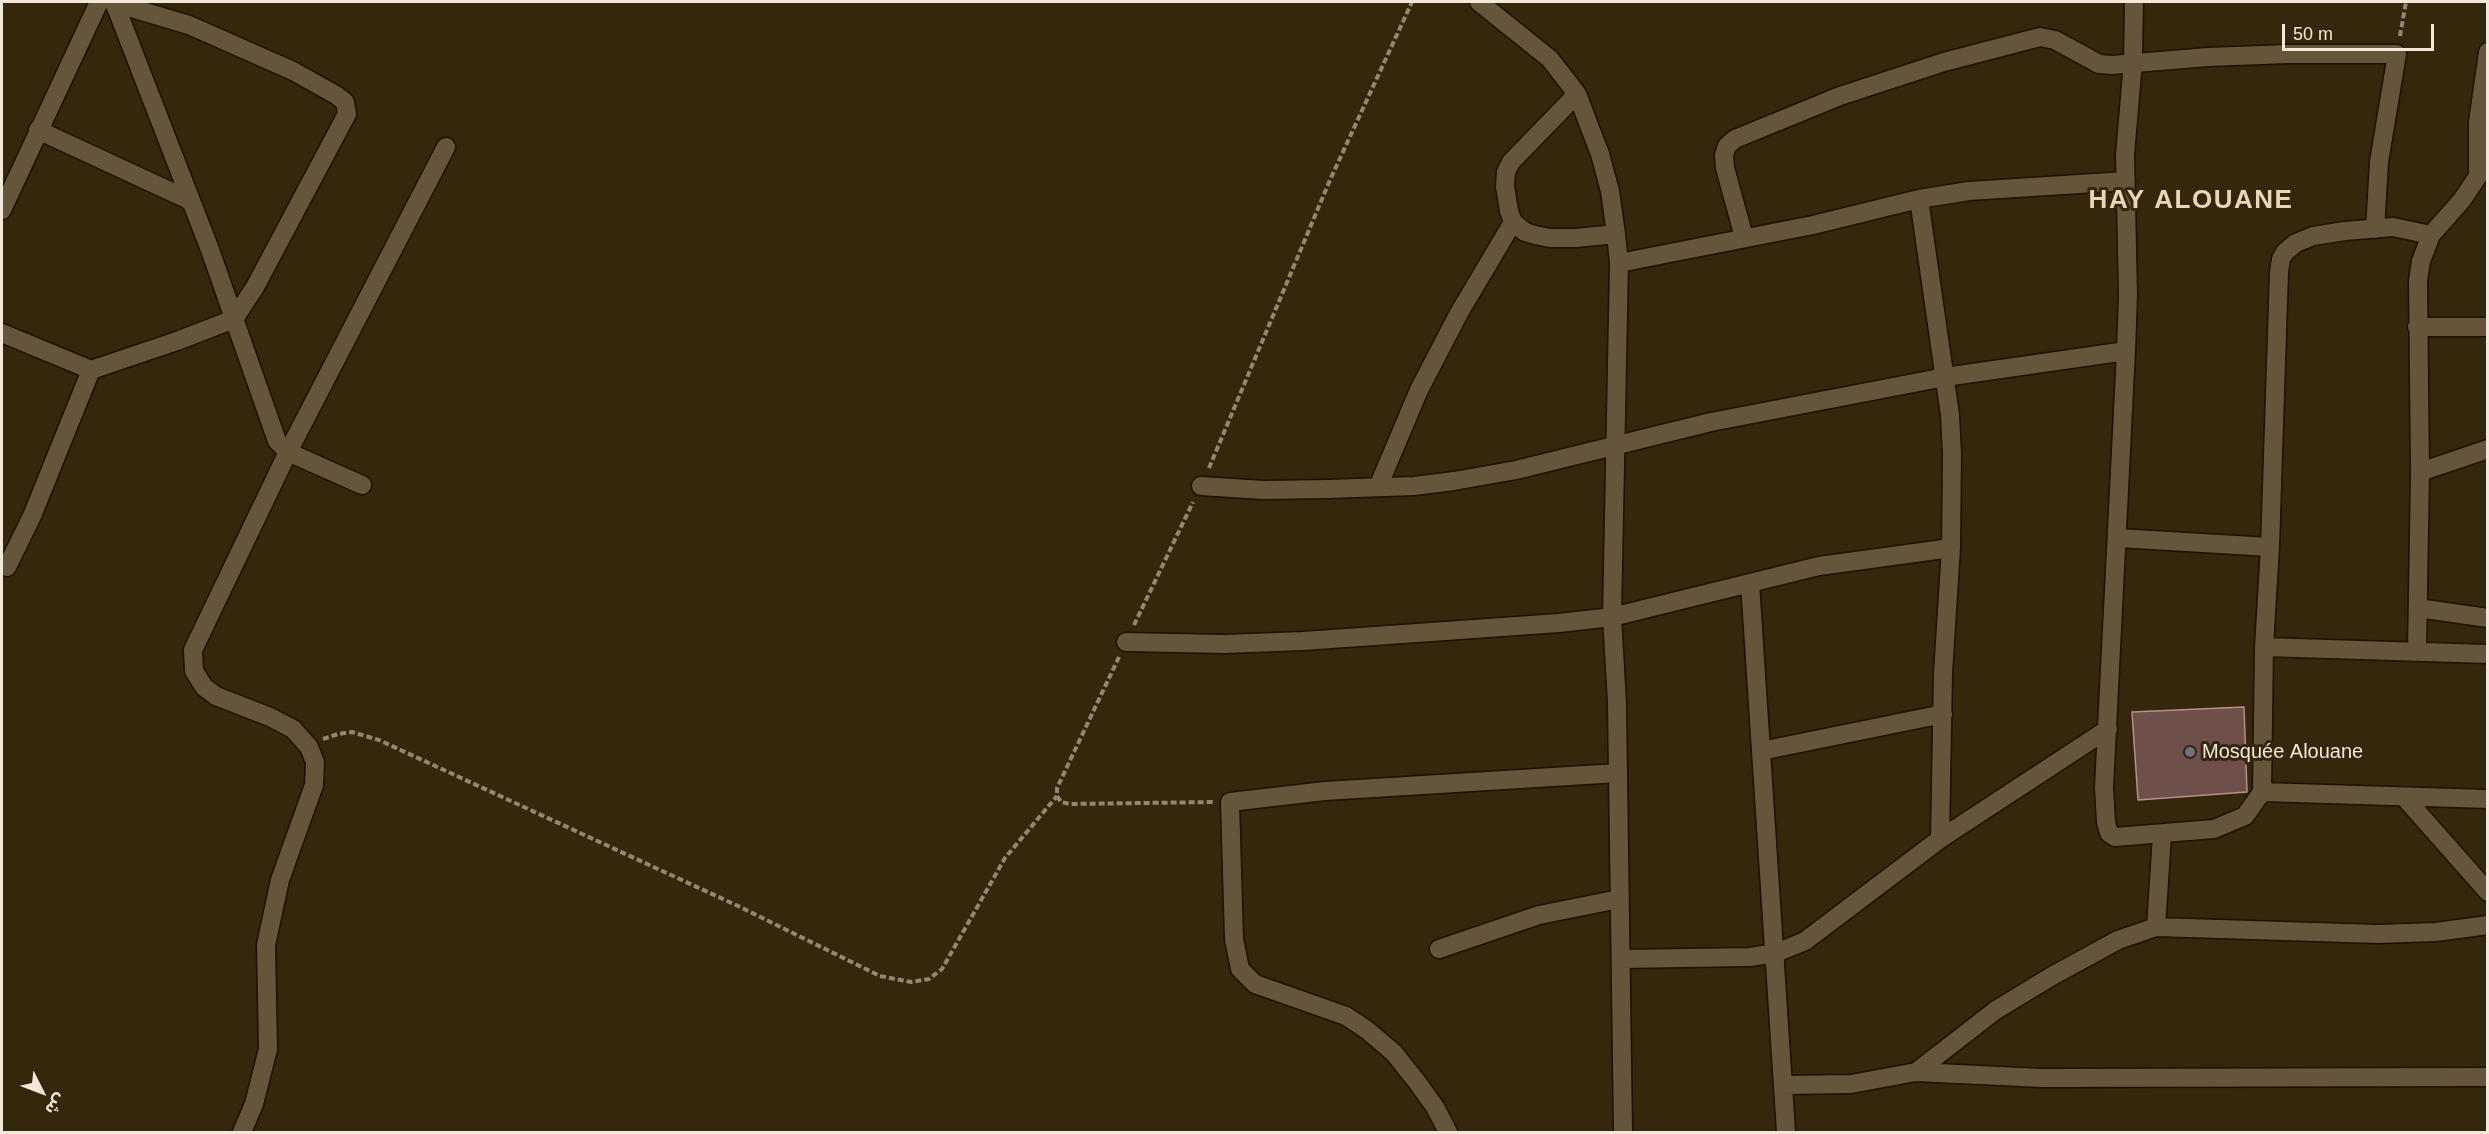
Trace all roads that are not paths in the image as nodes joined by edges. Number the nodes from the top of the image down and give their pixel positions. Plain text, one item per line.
1 (109, 2) edge
2 (1479, 2) edge
3 (2134, 2) edge
4 (2487, 52) edge
5 (2133, 62) junction
6 (1577, 94) junction
7 (38, 130) junction
8 (446, 147) dead end
9 (2482, 176) edge
10 (2126, 181) junction
11 (1919, 199) junction
12 (189, 200) junction
13 (2, 210) edge
14 (1513, 222) junction
15 (2375, 229) junction
16 (1616, 234) junction
17 (2431, 235) junction
18 (1744, 237) junction
19 (1619, 263) junction
20 (234, 319) junction
21 (2417, 327) junction
22 (2487, 327) edge
23 (2, 333) edge
24 (2126, 351) junction
25 (91, 370) junction
26 (1945, 377) junction
27 (1615, 444) junction
28 (2487, 448) edge
29 (288, 452) junction
30 (2420, 472) junction
31 (362, 485) dead end
32 (1201, 486) dead end
33 (1378, 487) junction
34 (2118, 538) junction
35 (2270, 547) junction
36 (1950, 548) junction
37 (7, 567) dead end
38 (1750, 583) junction
39 (2418, 608) junction
40 (1612, 617) junction
41 (2487, 618) edge
42 (1126, 642) dead end
43 (2264, 647) junction
44 (2418, 651) junction
45 (2487, 654) edge
46 (1943, 714) junction
47 (2108, 729) junction
48 (1761, 751) junction
49 (1618, 773) junction
50 (2262, 792) junction
51 (2405, 798) junction
52 (2487, 799) edge
53 (2162, 835) junction
54 (1940, 839) junction
55 (2487, 892) edge
56 (1619, 899) junction
57 (2487, 925) edge
58 (2156, 927) junction
59 (1439, 949) dead end
60 (1776, 953) junction
61 (1621, 959) junction
62 (1916, 1072) junction
63 (2487, 1077) edge
64 (1784, 1085) junction
65 (242, 1132) edge
66 (1448, 1132) edge
67 (1623, 1132) edge
68 (1786, 1132) edge

1 - 7 street
1 - 12 street
1 - 20 street
2 - 6 street
3 - 5 street
4 - 9 street
5 - 10 street
5 - 15 street
5 - 18 street
6 - 14 street
6 - 16 street
7 - 12 street
7 - 13 street
8 - 29 street
9 - 17 street
10 - 11 street
10 - 24 street
11 - 18 street
11 - 26 street
12 - 20 street
14 - 16 street
14 - 33 street
15 - 17 street
15 - 35 street
16 - 19 street
17 - 21 street
18 - 19 street
19 - 27 street
20 - 25 street
20 - 29 street
21 - 22 street
21 - 30 street
23 - 25 street
24 - 26 street
24 - 34 street
25 - 37 street
26 - 27 street
26 - 36 street
27 - 33 street
27 - 40 street
28 - 30 street
29 - 31 street
29 - 65 street
30 - 39 street
32 - 33 street
34 - 35 street
34 - 47 street
35 - 43 street
36 - 38 street
36 - 46 street
38 - 40 street
38 - 48 street
39 - 41 street
39 - 44 street
40 - 42 street
40 - 49 street
43 - 44 street
43 - 50 street
44 - 45 street
46 - 48 street
46 - 54 street
47 - 53 street
47 - 54 street
48 - 60 street
49 - 56 street
49 - 66 street
50 - 51 street
50 - 53 street
51 - 52 street
51 - 55 street
53 - 58 street
54 - 60 street
56 - 59 street
56 - 61 street
57 - 58 street
58 - 62 street
60 - 61 street
60 - 64 street
61 - 67 street
62 - 63 street
62 - 64 street
64 - 68 street

